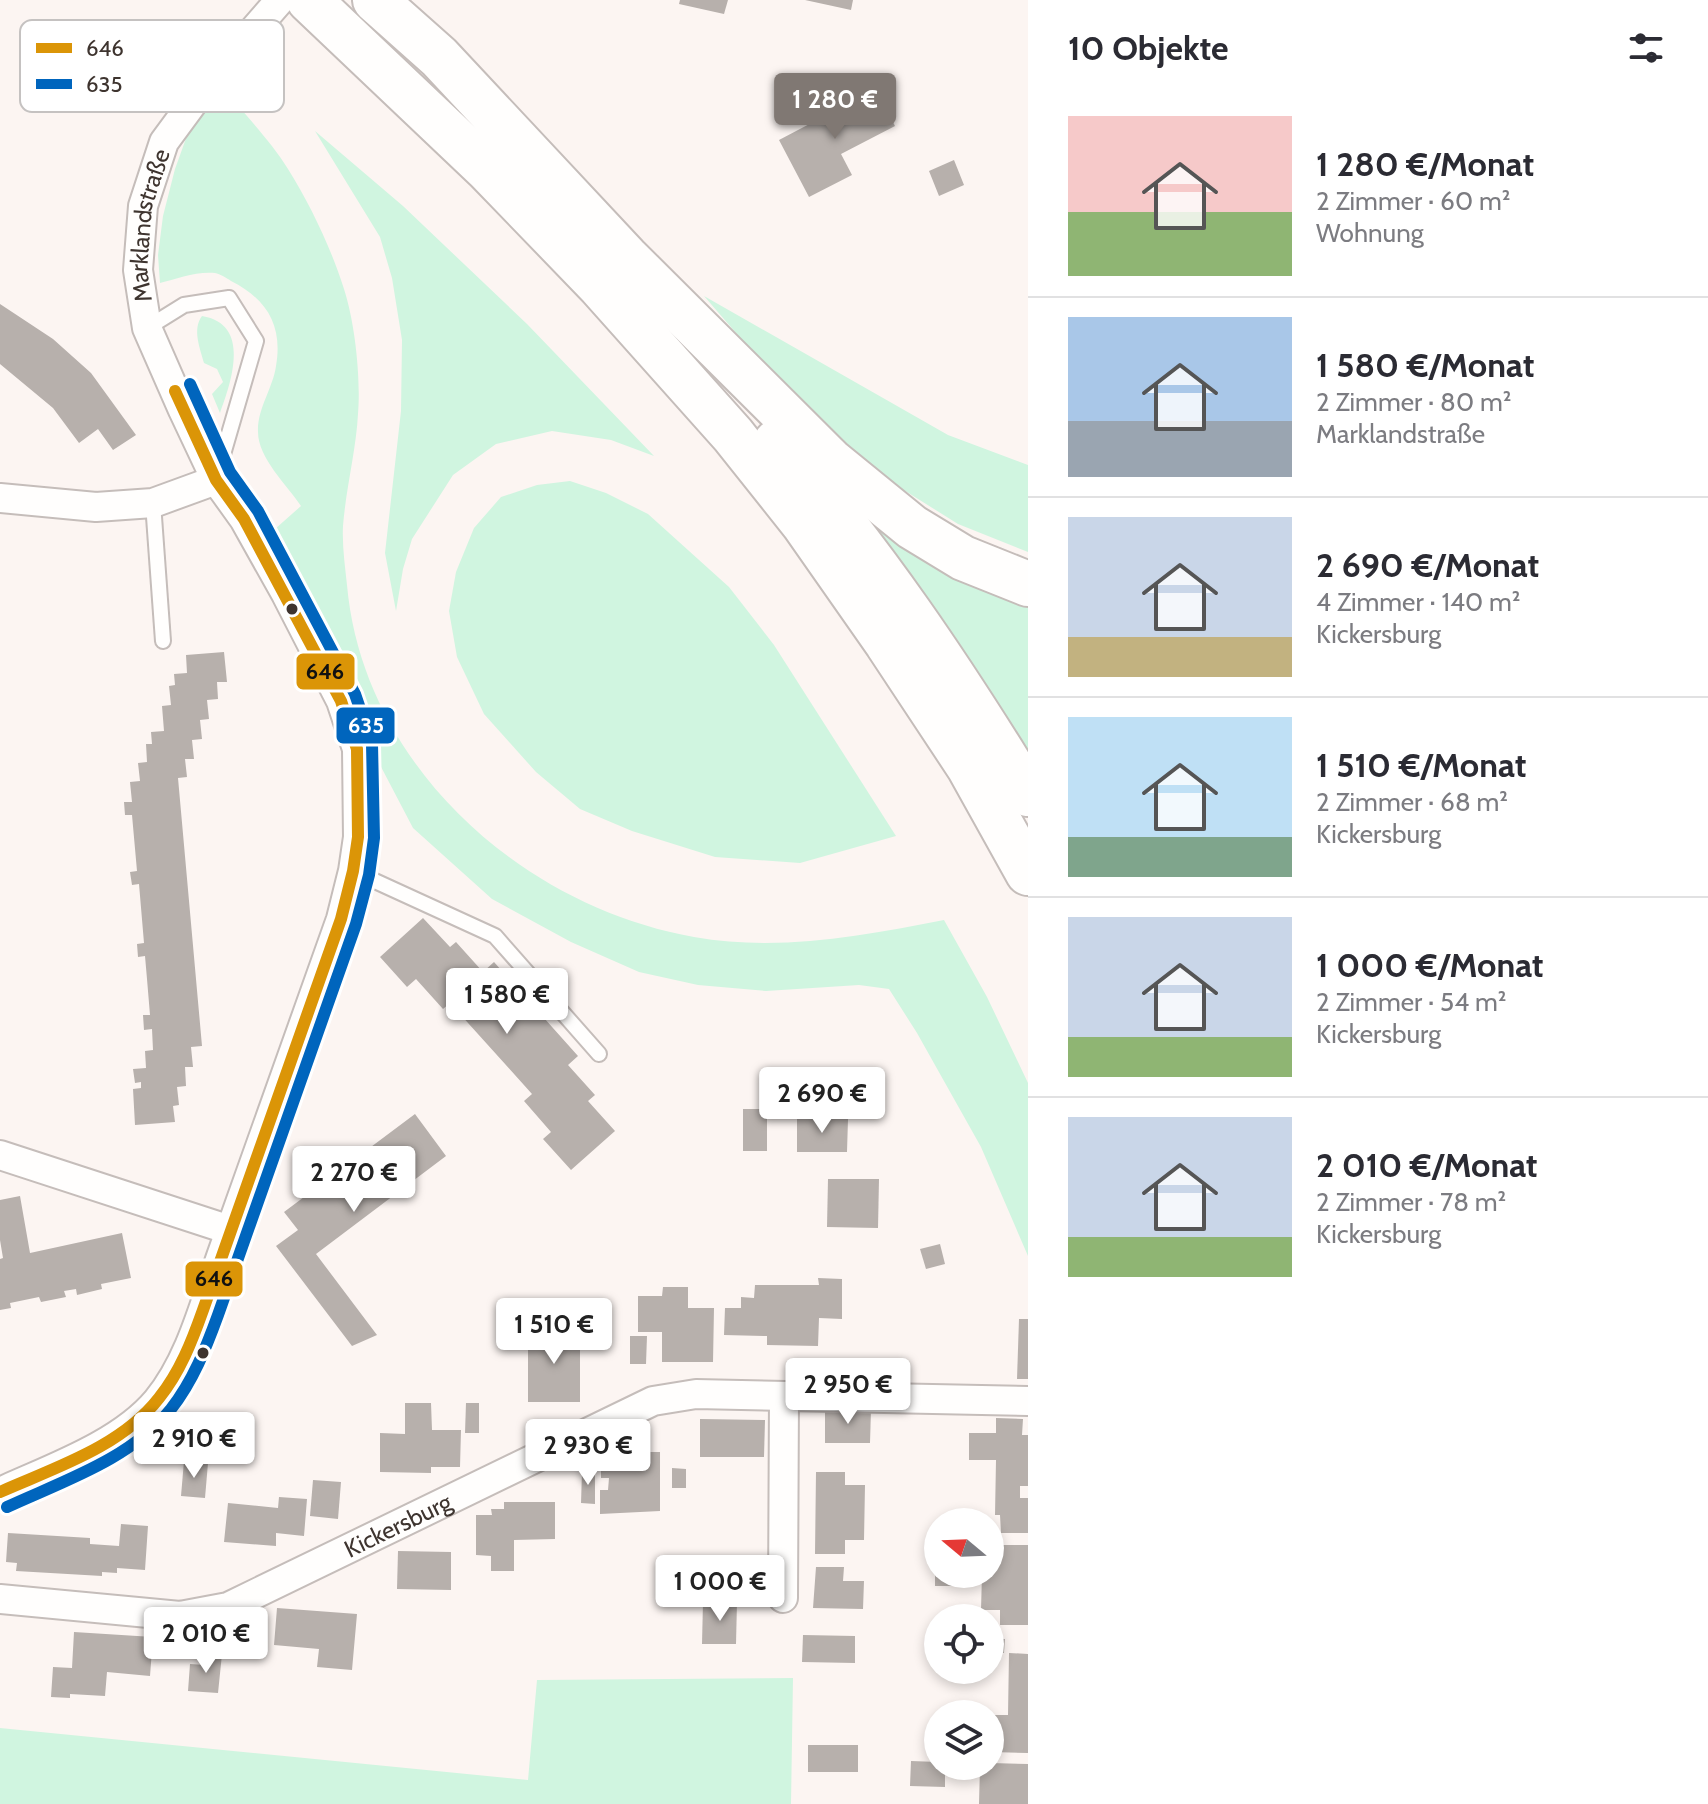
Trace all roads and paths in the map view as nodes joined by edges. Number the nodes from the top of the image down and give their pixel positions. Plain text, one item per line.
1 (375, 0) edge
2 (302, 2) edge
3 (281, 20) edge
4 (186, 112) edge
5 (626, 257) junction
6 (147, 328) junction
7 (216, 480) junction
8 (0, 498) edge
9 (153, 503) junction
10 (1028, 584) edge
11 (163, 641) dead end
12 (986, 761) junction
13 (1028, 794) edge
14 (353, 871) junction
15 (1028, 873) edge
16 (599, 1054) dead end
17 (0, 1155) edge
18 (230, 1230) junction
19 (784, 1396) junction
20 (1028, 1401) edge
21 (0, 1492) edge
22 (783, 1598) dead end
23 (0, 1599) edge

1 - 5 highway
2 - 3 street, Marklandstraße
2 - 12 highway
4 - 6 street, Marklandstraße
5 - 10 highway
5 - 12 highway
6 - 7 street, Marklandstraße
6 - 7 lane
7 - 9 street
7 - 14 street, Marklandstraße
8 - 9 street
9 - 11 lane
12 - 13 highway
12 - 15 highway
14 - 16 lane
14 - 18 street, Marklandstraße
17 - 18 street
18 - 21 street, Marklandstraße
19 - 20 street, Kickersburg
19 - 22 street
19 - 23 street, Kickersburg

